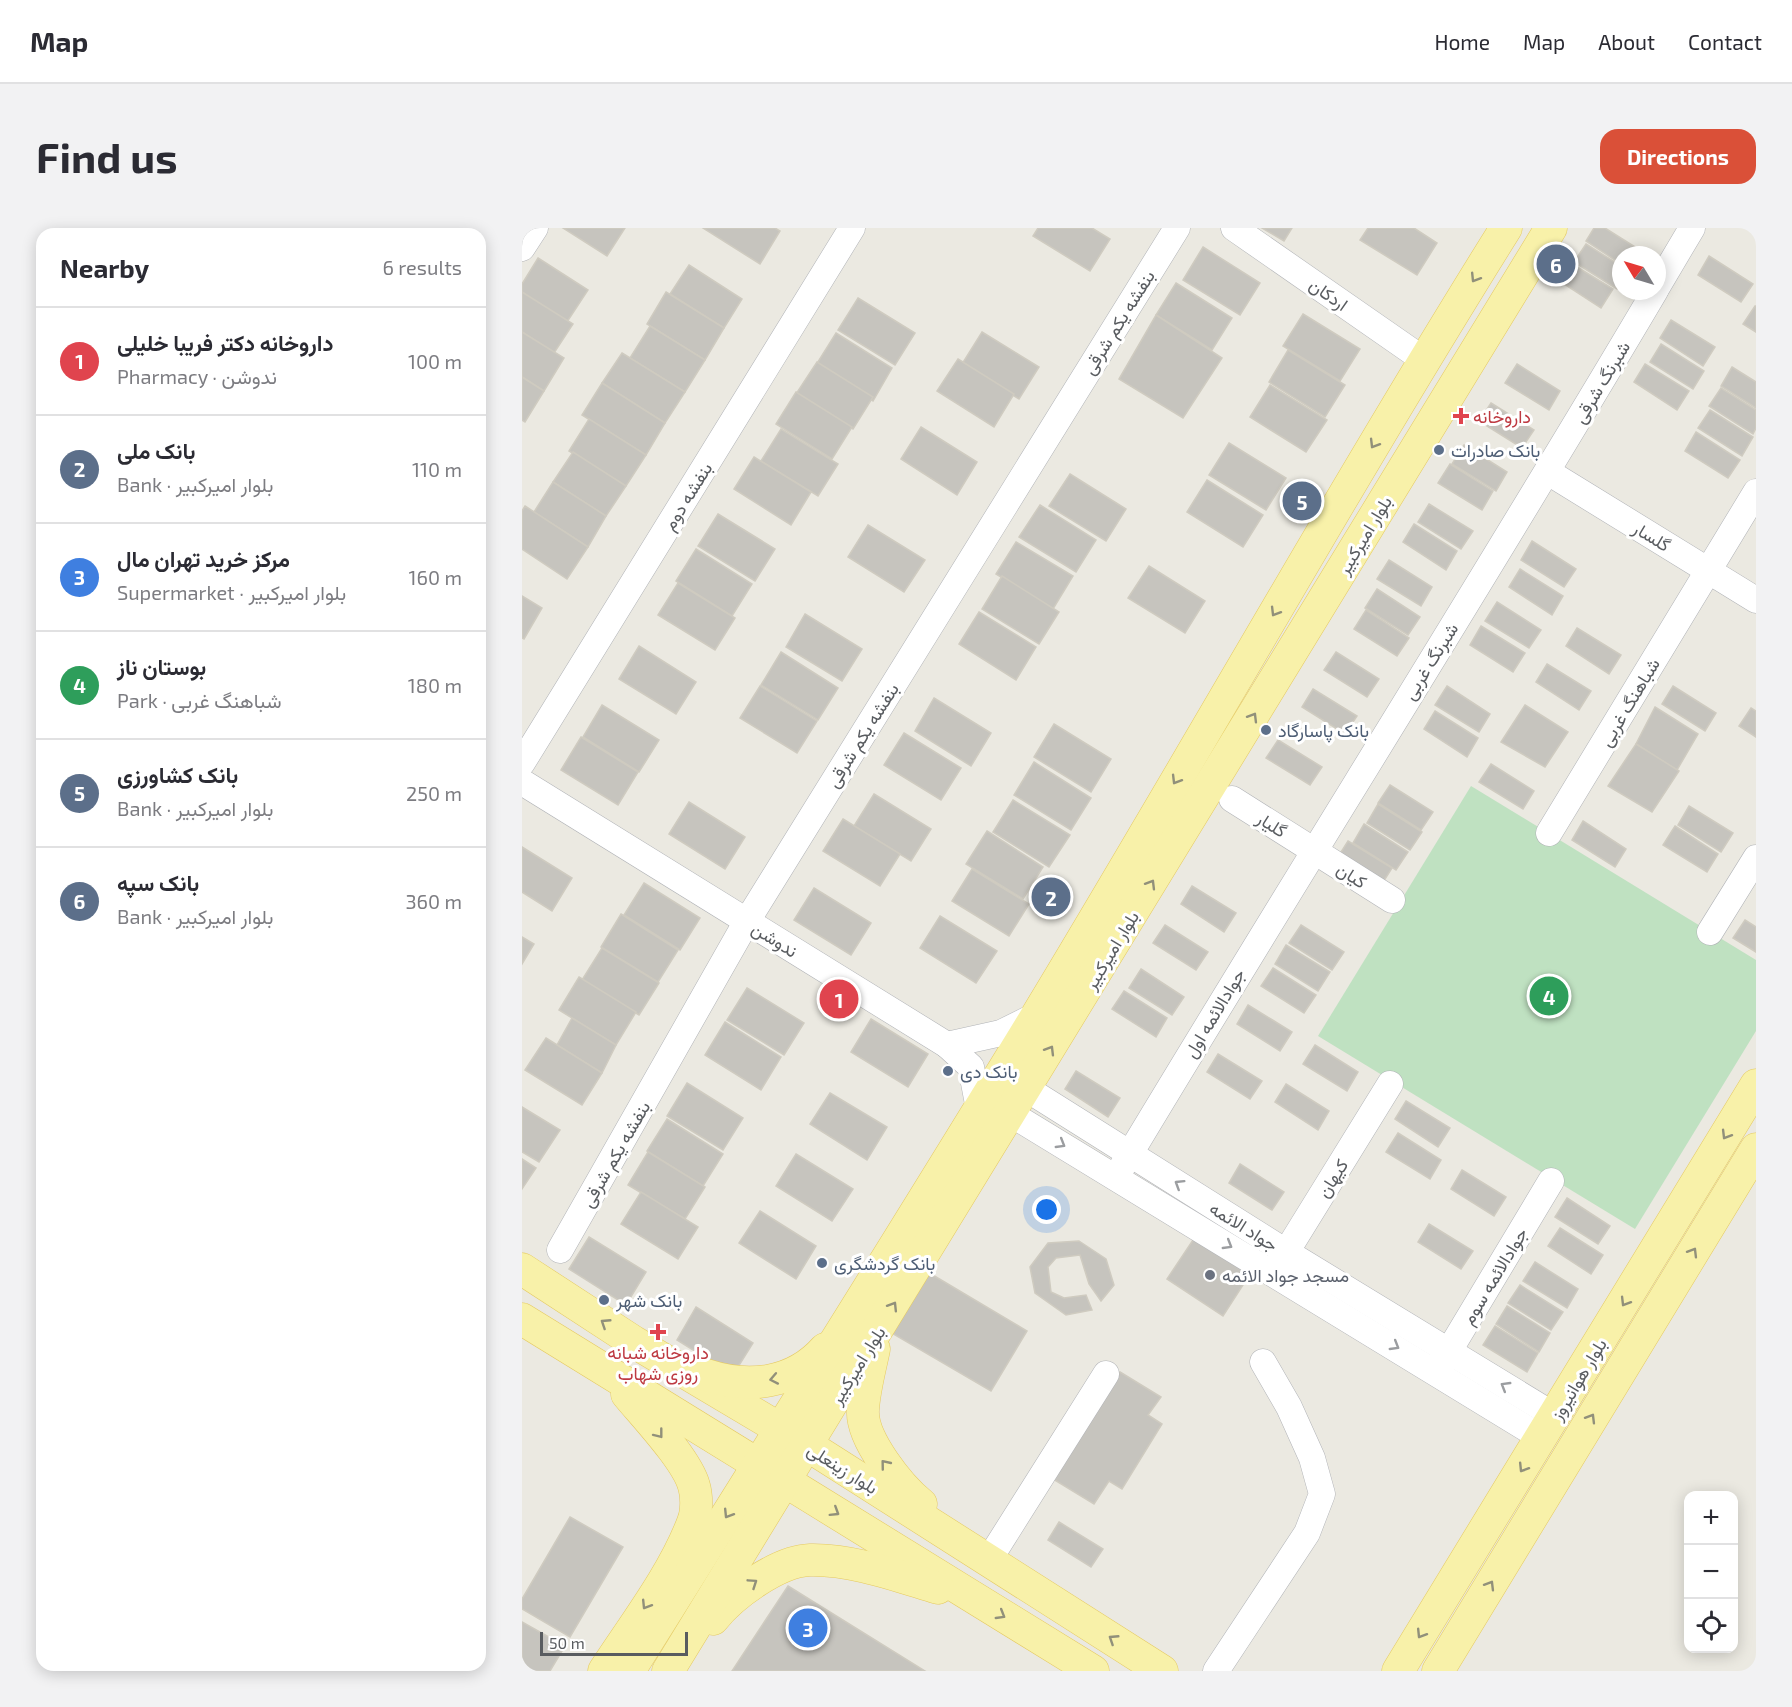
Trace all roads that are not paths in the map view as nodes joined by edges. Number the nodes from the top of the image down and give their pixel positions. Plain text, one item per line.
1 (535, 228) edge
2 (852, 228) edge
3 (1177, 228) edge
4 (1234, 228) edge
5 (1506, 228) edge
6 (1551, 228) edge
7 (1692, 228) edge
8 (522, 248) edge
9 (1666, 272) edge
10 (1650, 300) edge
11 (1424, 360) junction
12 (1548, 472) junction
13 (1756, 492) edge
14 (1708, 571) junction
15 (1756, 600) edge
16 (522, 764) edge
17 (522, 782) edge
18 (1232, 799) dead end
19 (1549, 833) dead end
20 (1313, 850) junction
21 (1756, 858) edge
22 (1392, 900) dead end
23 (747, 921) junction
24 (1710, 932) dead end
25 (1037, 1015) junction
26 (947, 1045) junction
27 (1390, 1084) dead end
28 (1756, 1085) edge
29 (1019, 1102) junction
30 (979, 1109) junction
31 (1756, 1149) edge
32 (1130, 1154) junction
33 (1116, 1177) junction
34 (1551, 1181) dead end
35 (560, 1250) dead end
36 (1280, 1262) junction
37 (522, 1269) edge
38 (522, 1320) edge
39 (864, 1326) junction
40 (634, 1341) junction
41 (1263, 1362) dead end
42 (1443, 1362) junction
43 (609, 1373) junction
44 (1106, 1374) dead end
45 (1549, 1427) junction
46 (781, 1429) junction
47 (807, 1445) junction
48 (759, 1465) junction
49 (785, 1481) junction
50 (999, 1564) junction
51 (972, 1598) junction
52 (604, 1671) edge
53 (629, 1671) edge
54 (670, 1671) edge
55 (1093, 1671) edge
56 (1162, 1671) edge
57 (1216, 1671) edge
58 (1398, 1671) edge
59 (1438, 1671) edge

1 - 8 street
2 - 16 street, بنفشه دوم
3 - 23 street, بنفشه یکم شرقی
4 - 11 street, اردکان
5 -> 11 main road, بلوار امیرکبیر
29 -> 6 main road, بلوار امیرکبیر
7 - 9 street
10 - 12 street, شبرنگ شرقی
11 -> 25 main road, بلوار امیرکبیر
12 - 14 street, گلسار
12 - 20 street, شبرنگ غربی
13 - 14 street, شباهنگ غربی
14 - 15 street, گلسار
14 - 19 street, شباهنگ غربی
17 - 23 street, ندوشن
18 - 20 street, گلیار
20 - 22 street, کیان
20 - 32 street, جوادالائمه اول
21 - 24 street
23 - 26 street, ندوشن
23 - 35 street, بنفشه یکم شرقی
25 - 26 street
25 - 30 main road, بلوار امیرکبیر
26 - 30 street, ندوشن
27 - 36 street, کیهان
28 -> 45 main road, بلوار هوانیروز
29 - 32 street, جواد الائمه
29 -> 33 street, جواد الائمه
39 -> 29 main road, بلوار امیرکبیر
30 - 39 main road, بلوار امیرکبیر
59 -> 31 main road, بلوار هوانیروز
32 - 33 street, جوادالائمه اول
36 -> 32 street, جواد الائمه
33 -> 36 street, جواد الائمه
34 - 42 street, جوادالائمه سوم
36 - 42 street, جواد الائمه
40 -> 37 main road, بلوار زینعلی
38 - 43 main road
39 -> 40 main road
39 - 46 main road, بلوار امیرکبیر
39 - 47 main road, بلوار امیرکبیر
50 -> 39 main road
40 - 46 main road, بلوار زینعلی
41 - 57 street
42 - 45 street, جواد الائمه
43 - 48 main road
43 -> 52 main road
44 - 50 street
45 -> 58 main road, بلوار هوانیروز
46 - 47 main road, بلوار زینعلی
46 - 48 main road, بلوار امیرکبیر
47 - 49 main road, بلوار امیرکبیر
47 - 50 main road, بلوار زینعلی
48 - 49 main road
48 -> 53 main road, بلوار امیرکبیر
49 -> 51 main road
49 - 54 main road, بلوار امیرکبیر
56 -> 50 main road, بلوار زینعلی
54 -> 51 main road
51 -> 55 main road

